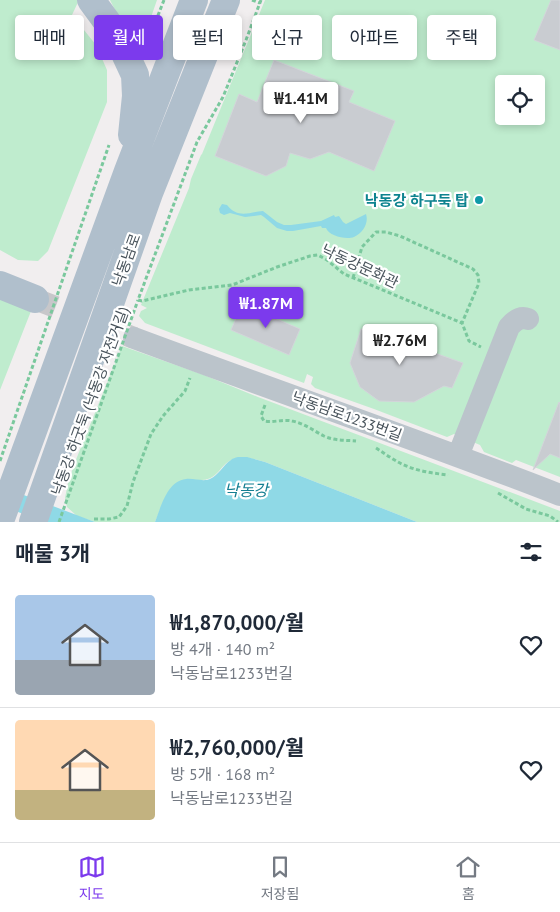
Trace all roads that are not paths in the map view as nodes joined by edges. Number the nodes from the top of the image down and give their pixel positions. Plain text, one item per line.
1 (91, 0) edge
2 (194, 0) edge
3 (226, 0) edge
4 (128, 171) junction
5 (0, 285) edge
6 (35, 299) tunnel mouth
7 (528, 319) dead end
8 (134, 338) tunnel mouth
9 (456, 465) junction
10 (8, 470) edge
11 (560, 495) edge
12 (0, 521) edge
13 (33, 522) edge

1 - 4 main road
2 - 4 main road, 낙동남로
3 - 13 main road, 낙동남로
4 - 10 main road, 낙동남로
5 - 6 main road
7 - 9 street
8 - 9 street, 낙동남로1233번길
9 - 11 street, 낙동남로1233번길
10 - 12 main road, 낙동남로

